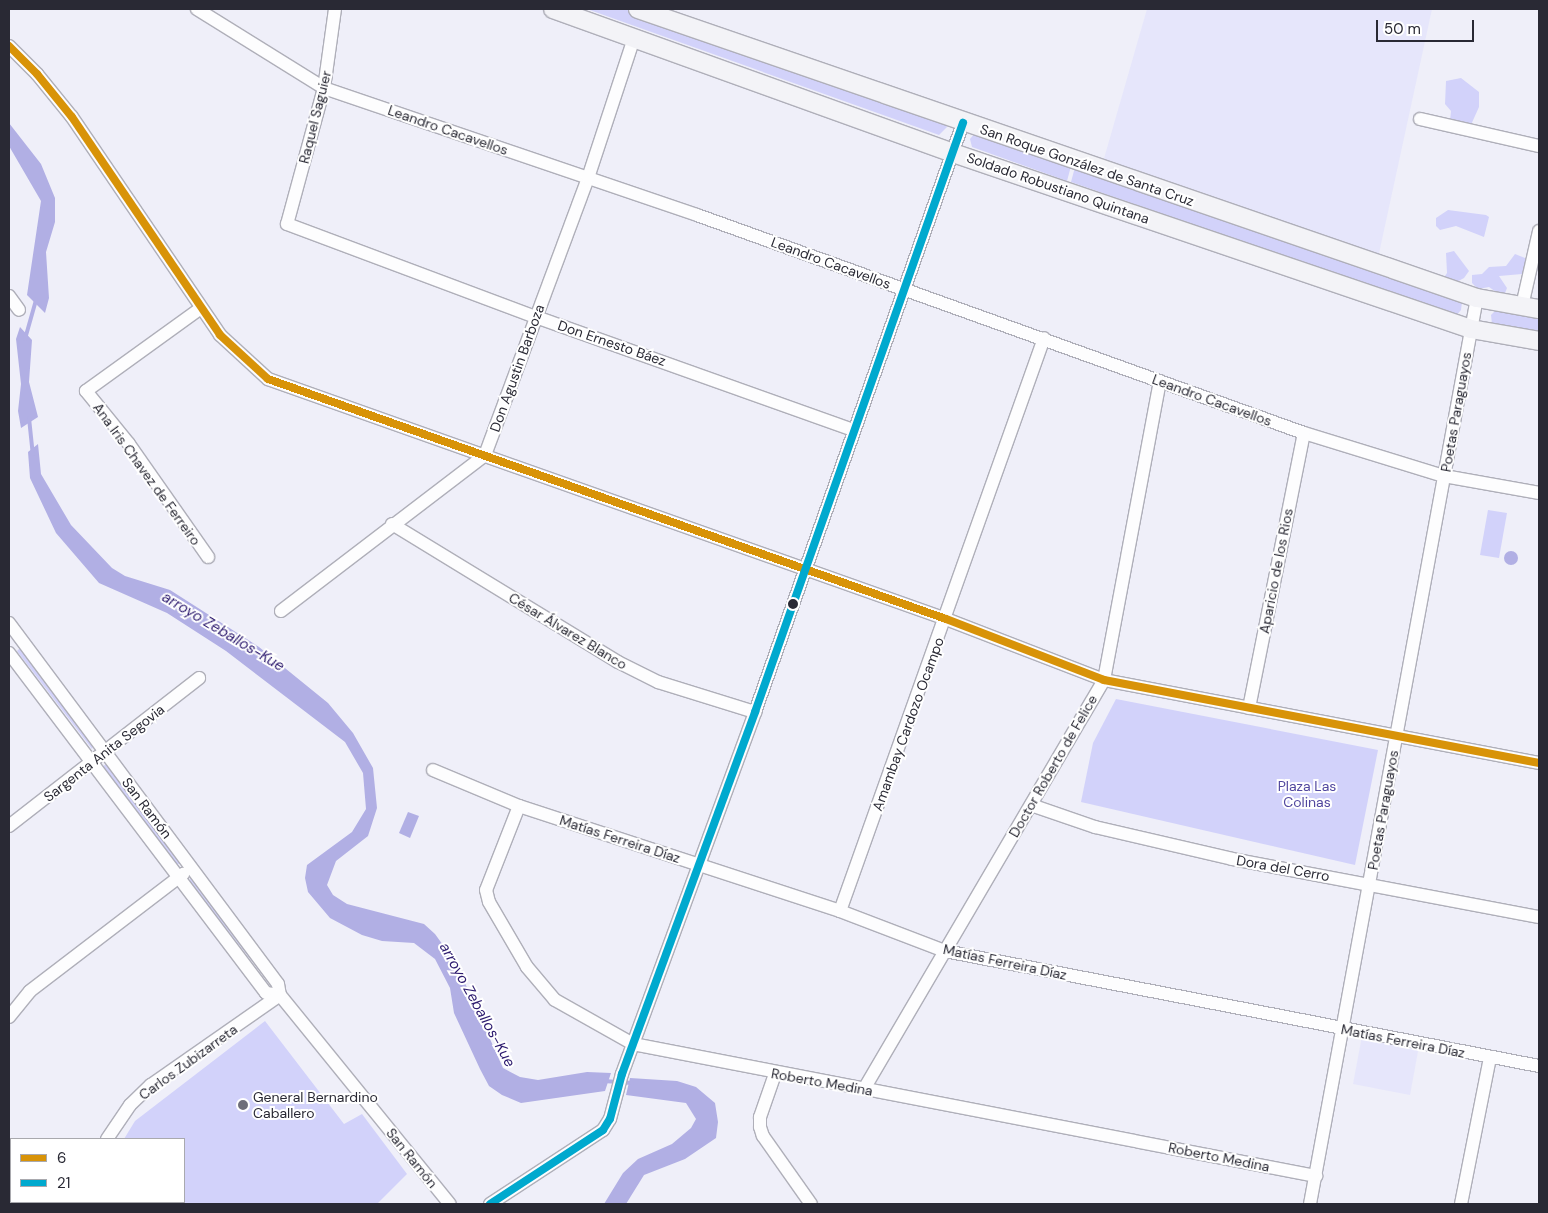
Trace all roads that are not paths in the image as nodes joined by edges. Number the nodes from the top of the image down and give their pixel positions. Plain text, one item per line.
1 (197, 9) edge
2 (335, 9) edge
3 (553, 9) edge
4 (638, 9) edge
5 (634, 38) junction
6 (9, 46) edge
7 (324, 88) junction
8 (1420, 119) dead end
9 (964, 122) junction
10 (1539, 146) edge
11 (953, 153) junction
12 (588, 178) junction
13 (287, 224) joint
14 (1539, 231) edge
15 (904, 290) junction
16 (9, 296) edge
17 (1477, 298) junction
18 (201, 308) junction
19 (1531, 308) edge
20 (19, 310) dead end
21 (536, 317) junction
22 (1471, 329) junction
23 (1044, 338) junction
24 (1539, 341) edge
25 (1160, 382) junction
26 (853, 430) junction
27 (1304, 433) junction
28 (485, 455) junction
29 (1444, 476) junction
30 (1539, 493) edge
31 (392, 524) junction
32 (208, 557) dead end
33 (803, 570) junction
34 (281, 611) dead end
35 (946, 619) junction
36 (9, 623) edge
37 (13, 638) edge
38 (9, 653) edge
39 (199, 678) dead end
40 (1104, 680) junction
41 (1249, 708) junction
42 (755, 712) junction
43 (1396, 738) junction
44 (105, 753) junction
45 (92, 763) junction
46 (1539, 763) edge
47 (434, 770) dead end
48 (1031, 805) junction
49 (519, 806) junction
50 (9, 826) edge
51 (697, 865) junction
52 (191, 868) junction
53 (178, 878) junction
54 (1369, 884) junction
55 (840, 911) junction
56 (1539, 916) edge
57 (945, 951) junction
58 (280, 995) junction
59 (9, 1017) edge
60 (1342, 1029) junction
61 (633, 1044) junction
62 (1490, 1057) junction
63 (1539, 1066) edge
64 (775, 1074) junction
65 (864, 1089) junction
66 (108, 1138) edge
67 (1316, 1176) junction
68 (450, 1204) edge
69 (490, 1204) edge
70 (811, 1204) edge
71 (1310, 1204) edge
72 (1461, 1204) edge

1 - 7 street, Leandro Cacavellos
2 - 7 street, Raquel Saguier
3 - 5 street, Soldado Robustiano Quintana
4 - 9 street, San Roque González de Santa Cruz
5 - 11 street, Soldado Robustiano Quintana
5 - 12 street, Don Agustin Barboza
6 - 18 street
7 - 12 street, Leandro Cacavellos
7 - 13 street, Raquel Saguier
8 - 10 street
9 - 11 street
9 - 17 street, San Roque González de Santa Cruz
11 - 15 street
11 - 22 street, Soldado Robustiano Quintana
12 - 15 street, Leandro Cacavellos
12 - 21 street, Don Agustin Barboza
13 - 21 street, Don Ernesto Báez
14 - 19 street
15 - 23 street, Leandro Cacavellos
15 - 26 street
16 - 20 street
17 - 19 street, San Roque González de Santa Cruz
17 - 22 street, Poetas Paraguayos
18 - 28 street
18 - 32 street, Ana Iris Chavez de Ferreiro
21 - 26 street, Don Ernesto Báez
21 - 28 street, Don Agustin Barboza
22 - 24 street, Soldado Robustiano Quintana
22 - 29 street, Poetas Paraguayos
23 - 25 street, Leandro Cacavellos
23 - 35 street, Amambay Cardozo Ocampo
25 - 27 street, Leandro Cacavellos
25 - 40 street, Doctor Roberto de Felice
26 - 33 street
27 - 29 street, Leandro Cacavellos
27 - 41 street, Aparicio de los Rios
28 - 31 street
28 - 33 street
29 - 30 street, Leandro Cacavellos
29 - 43 street, Poetas Paraguayos
31 - 34 street
31 - 42 street, César Álvarez Blanco
33 - 35 street
33 - 42 street
35 - 40 street
35 - 55 street, Amambay Cardozo Ocampo
36 - 37 street, San Ramón
37 - 44 street, San Ramón
38 - 45 street, San Ramón
39 - 44 street, Sargenta Anita Segovia
40 - 41 street
40 - 48 street, Doctor Roberto de Felice
41 - 43 street
42 - 51 street
43 - 46 street
43 - 54 street, Poetas Paraguayos
44 - 45 street, Sargenta Anita Segovia
44 - 52 street, San Ramón
45 - 50 street, Sargenta Anita Segovia
45 - 53 street, San Ramón
47 - 49 street, Matías Ferreira Díaz
48 - 54 street, Dora del Cerro
48 - 57 street, Doctor Roberto de Felice
49 - 51 street, Matías Ferreira Díaz
49 - 61 street, Roberto Medina
51 - 55 street, Matías Ferreira Díaz
51 - 61 street
52 - 53 street
52 - 58 street, San Ramón
53 - 58 street, San Ramón
53 - 59 street
54 - 56 street, Dora del Cerro
54 - 60 street, Poetas Paraguayos
55 - 57 street, Matías Ferreira Díaz
57 - 60 street, Matías Ferreira Díaz
57 - 65 street, Doctor Roberto de Felice
58 - 66 street, Carlos Zubizarreta
58 - 68 street, San Ramón
60 - 62 street, Matías Ferreira Díaz
60 - 67 street, Poetas Paraguayos
61 - 64 street, Roberto Medina
61 - 69 street
62 - 63 street, Matías Ferreira Díaz
62 - 72 street
64 - 65 street, Roberto Medina
64 - 70 street
65 - 67 street, Roberto Medina
67 - 71 street, Poetas Paraguayos

